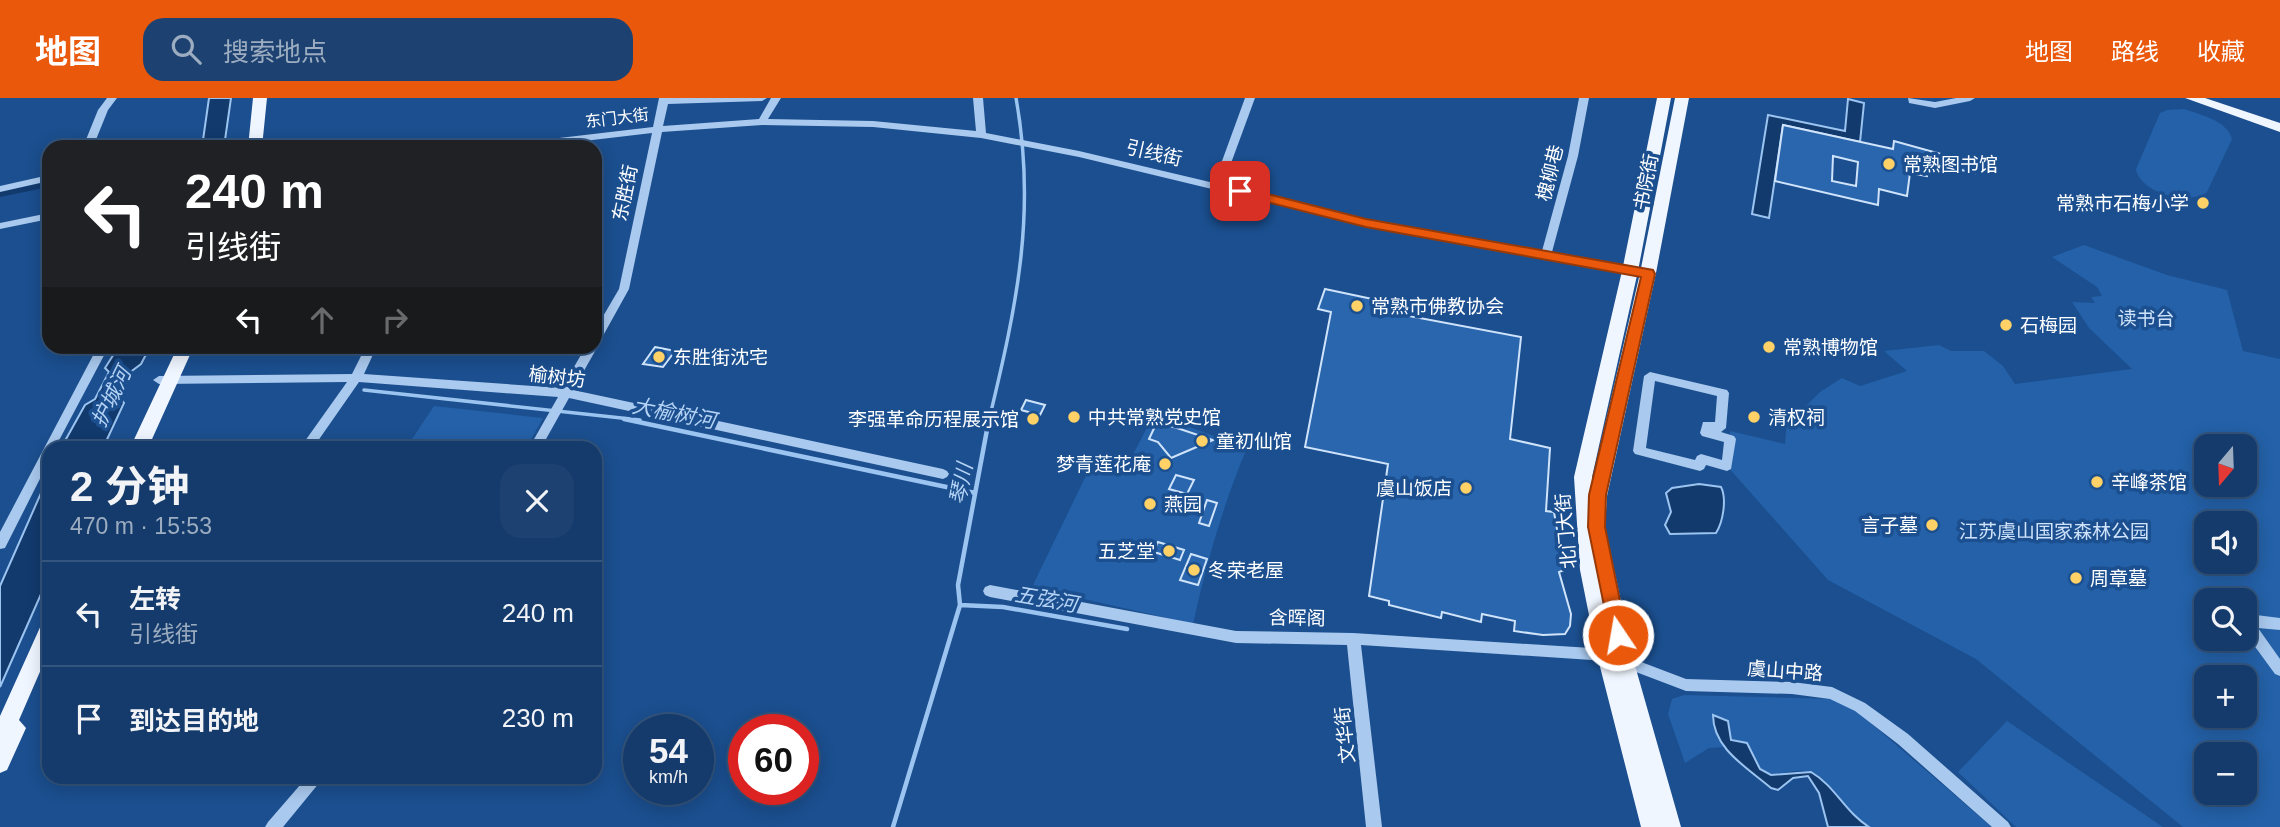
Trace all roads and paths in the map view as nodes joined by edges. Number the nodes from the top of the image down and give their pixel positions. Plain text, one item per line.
1 (112, 98) edge
2 (260, 98) edge
3 (271, 98) edge
4 (762, 98) edge
5 (776, 98) edge
6 (978, 98) edge
7 (1250, 98) edge
8 (1584, 98) edge
9 (1664, 98) edge
10 (1682, 98) edge
11 (1913, 98) edge
12 (1970, 98) edge
13 (2192, 98) edge
14 (2218, 98) edge
15 (663, 99) edge
16 (2280, 119) edge
17 (762, 122) junction
18 (2280, 128) edge
19 (658, 129) junction
20 (981, 135) junction
21 (91, 140) edge
22 (256, 140) edge
23 (267, 140) edge
24 (566, 140) edge
25 (42, 180) edge
26 (1218, 186) junction
27 (0, 189) edge
28 (42, 217) edge
29 (0, 226) edge
30 (1546, 255) junction
31 (1639, 272) junction
32 (602, 328) edge
33 (100, 354) edge
34 (173, 354) edge
35 (181, 354) edge
36 (368, 354) edge
37 (587, 354) edge
38 (165, 379) junction
39 (356, 379) junction
40 (562, 398) junction
41 (53, 441) edge
42 (133, 441) edge
43 (142, 441) edge
44 (311, 441) edge
45 (539, 441) edge
46 (42, 462) edge
47 (1700, 466) joint
48 (943, 474) dead end
49 (0, 544) edge
50 (990, 591) dead end
51 (2280, 624) edge
52 (1353, 639) junction
53 (1616, 659) junction
54 (42, 665) edge
55 (42, 667) edge
56 (2280, 670) edge
57 (0, 739) edge
58 (0, 763) edge
59 (311, 784) edge
60 (273, 827) edge
61 (1374, 827) edge
62 (1652, 827) edge
63 (1670, 827) edge
64 (2003, 827) edge

1 - 21 street
2 - 22 main road
3 - 23 main road
4 - 15 street
5 - 17 street
6 - 20 street
7 - 26 street
8 - 30 street, 槐柳巷
9 - 31 main road, 书院街
10 - 31 main road, 书院街
11 - 12 street
13 - 18 main road
14 - 16 main road
15 - 19 street, 东胜街
17 - 19 street, 东门大街
17 - 20 street, 东门大街
19 - 24 street, 东门大街
19 - 32 street, 东胜街
20 - 26 street, 引线街
25 - 27 street
26 - 30 street, 引线街
28 - 29 street
30 - 31 street, 引线街
31 - 53 main road, 北门大街
33 - 41 street
34 - 38 main road
35 - 38 main road
36 - 39 street
37 - 40 street
38 - 39 street, 榆树坊
38 - 42 main road
38 - 43 main road
39 - 40 street, 榆树坊
39 - 44 street
40 - 45 street
40 - 48 street, 榆树坊
46 - 49 street
47 - 47 street
50 - 52 street, 含晖阁
51 - 56 street
52 - 53 street, 含晖阁
52 - 61 street, 文华街
53 - 62 main road, 北门大街
53 - 63 main road, 北门大街
53 - 64 street, 虞山中路
54 - 57 main road
55 - 58 main road
59 - 60 street

